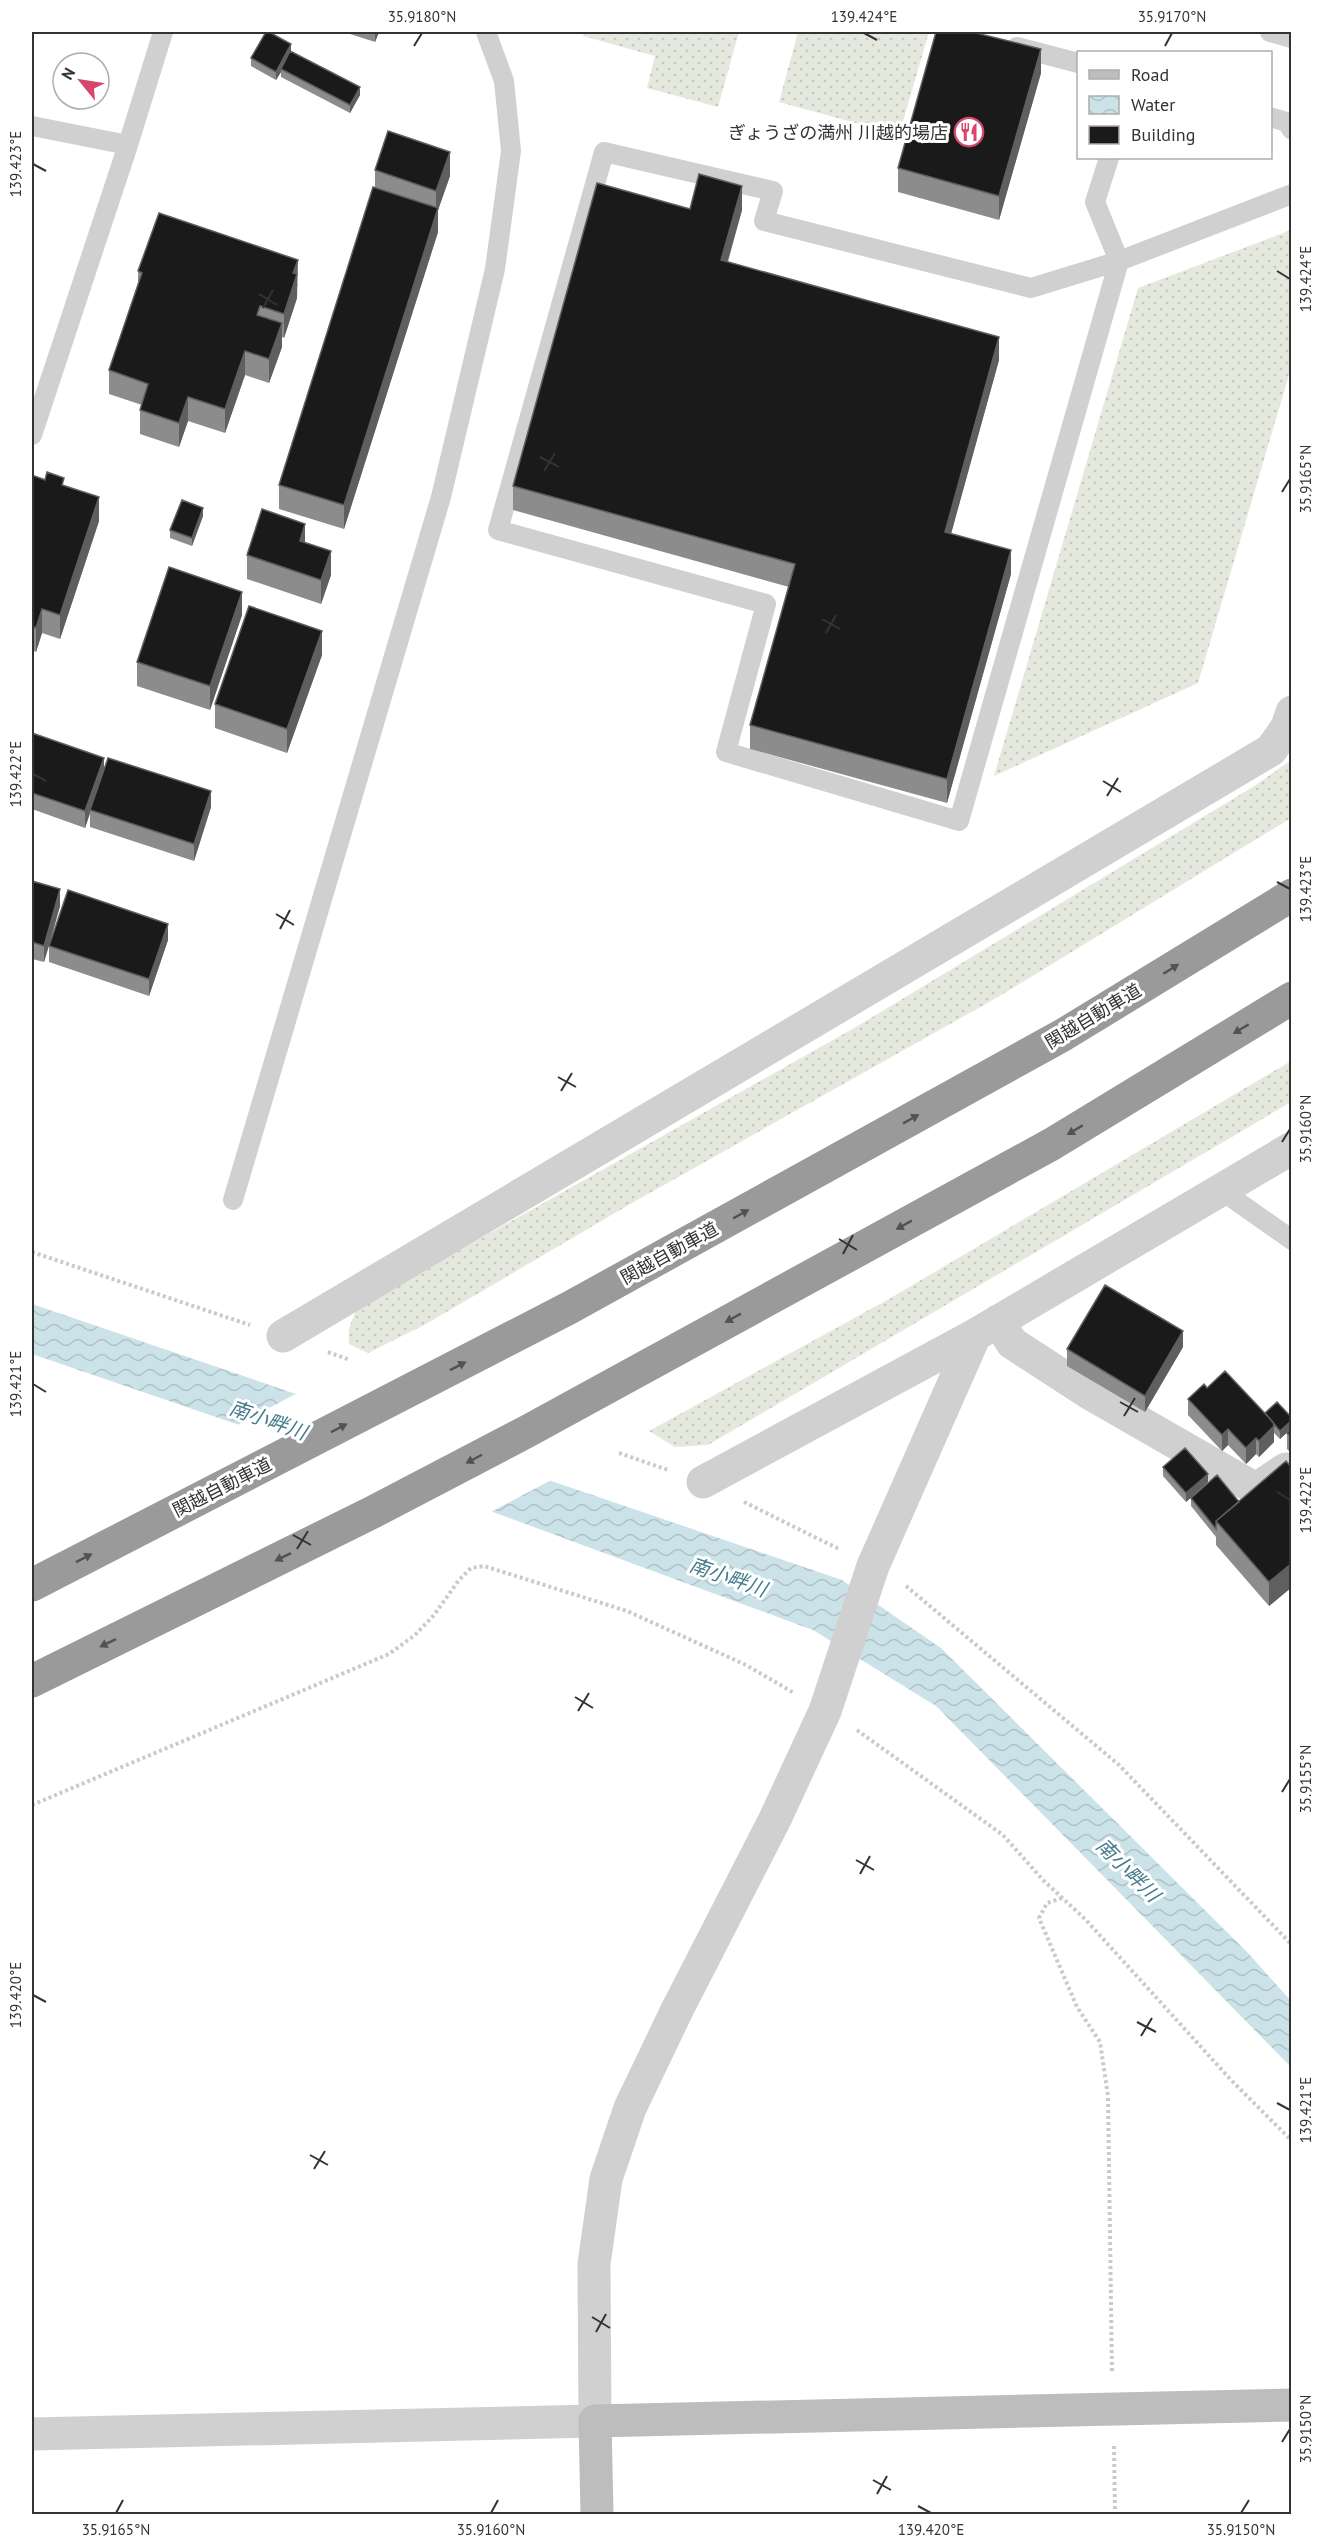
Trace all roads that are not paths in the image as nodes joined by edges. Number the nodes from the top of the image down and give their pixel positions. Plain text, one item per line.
1 (163, 32) edge
2 (486, 32) edge
3 (1270, 32) edge
4 (1292, 38) edge
5 (994, 40) edge
6 (1077, 63) edge
7 (1272, 118) edge
8 (32, 126) edge
9 (1292, 130) edge
10 (128, 145) junction
11 (1109, 159) edge
12 (1292, 194) edge
13 (1119, 261) junction
14 (32, 435) edge
15 (1292, 712) edge
16 (1292, 895) edge
17 (1292, 998) edge
18 (1292, 1148) edge
19 (1221, 1190) junction
20 (233, 1200) dead end
21 (1292, 1240) edge
22 (986, 1328) junction
23 (283, 1336) road end
24 (1292, 1475) edge
25 (702, 1482) road end
26 (32, 1585) edge
27 (32, 1681) edge
28 (1292, 2405) edge
29 (595, 2421) junction
30 (32, 2434) edge
31 (597, 2514) edge

1 - 10 lane
2 - 20 lane
3 - 4 lane
5 - 6 lane
7 - 9 lane
8 - 10 lane
10 - 14 lane
11 - 13 lane
12 - 13 lane
13 - 13 lane
15 - 23 street
26 -> 16 highway, 関越自動車道
17 -> 27 highway
18 - 19 street
19 - 21 lane
19 - 22 street
22 - 24 street
22 - 25 street
22 - 29 street
28 - 29 street
29 - 30 street
29 - 31 street

